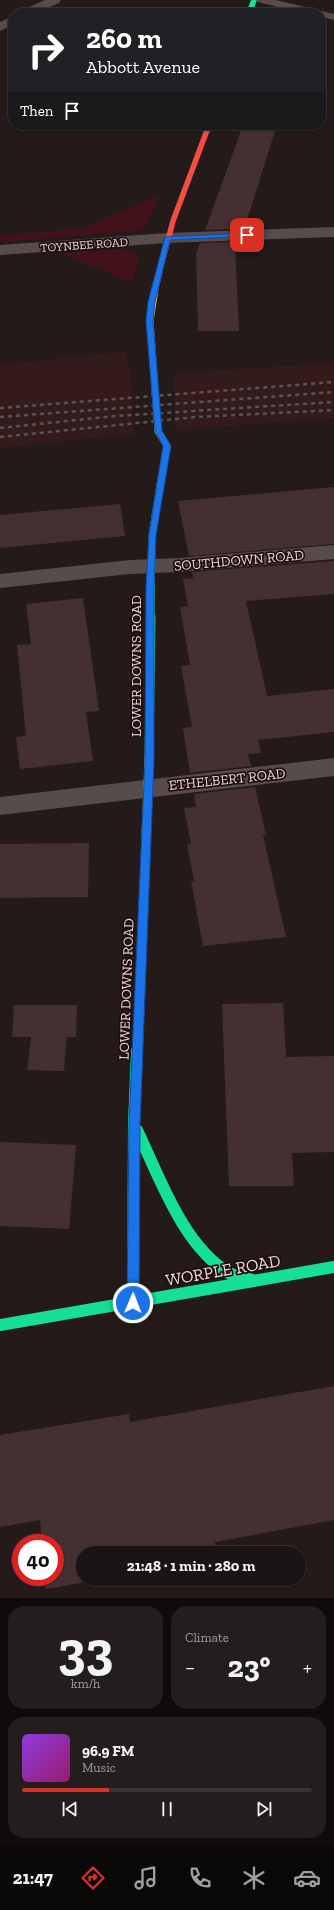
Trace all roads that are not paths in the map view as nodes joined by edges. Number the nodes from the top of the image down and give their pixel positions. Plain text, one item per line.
1 (55, 0) edge
2 (262, 0) edge
3 (37, 8) edge
4 (296, 8) edge
5 (207, 130) edge
6 (334, 232) edge
7 (167, 238) junction
8 (0, 250) edge
9 (334, 552) edge
10 (151, 566) junction
11 (0, 581) edge
12 (334, 767) edge
13 (148, 788) junction
14 (0, 806) edge
15 (134, 1124) junction
16 (334, 1267) edge
17 (252, 1280) junction
18 (133, 1303) junction
19 (0, 1325) edge

1 - 3 street
2 - 4 lane
5 - 7 street, LOWER DOWNS ROAD
6 - 7 street, TOYNBEE ROAD
7 - 8 street, TOYNBEE ROAD
7 - 10 street, LOWER DOWNS ROAD
9 - 10 street, SOUTHDOWN ROAD
10 - 11 street, SOUTHDOWN ROAD
10 - 13 street, LOWER DOWNS ROAD
12 - 13 street, ETHELBERT ROAD
13 - 14 street, ETHELBERT ROAD
13 - 15 street, LOWER DOWNS ROAD
15 - 17 street, LOWER DOWNS ROAD
15 - 18 street, LOWER DOWNS ROAD
16 - 17 street, WORPLE ROAD
17 - 18 street, WORPLE ROAD
18 - 19 street, WORPLE ROAD

